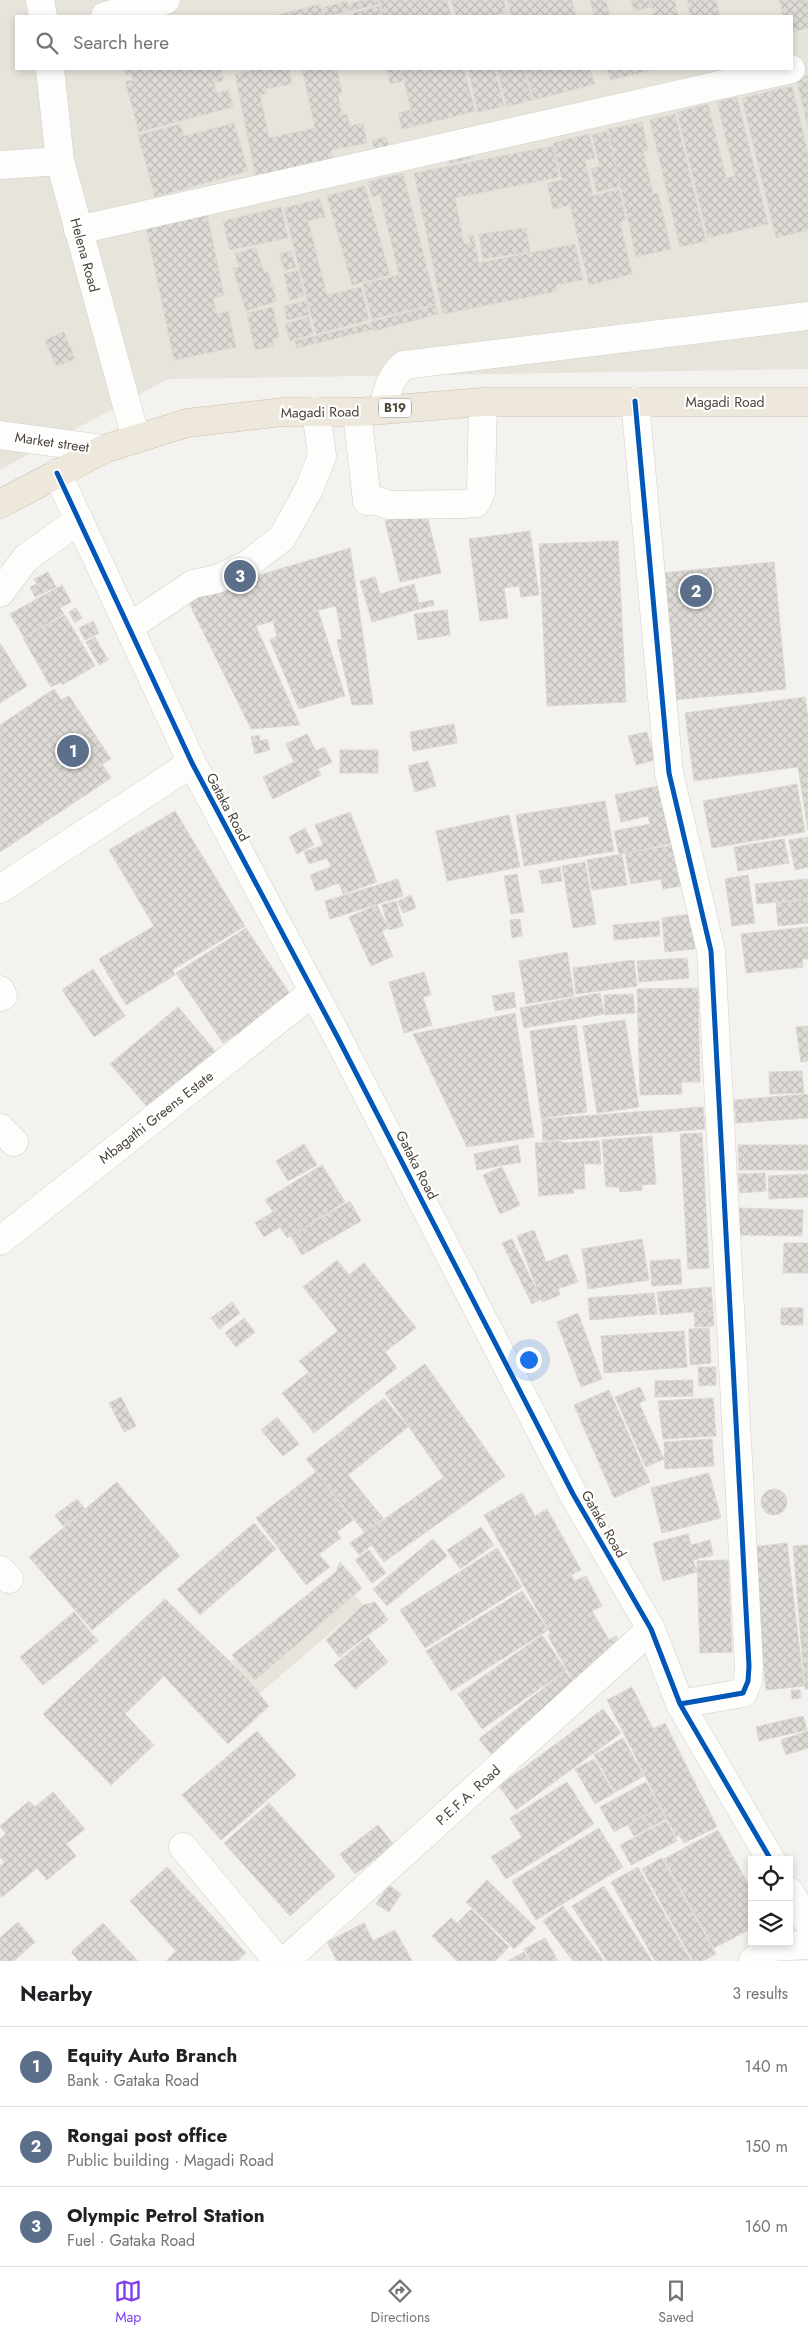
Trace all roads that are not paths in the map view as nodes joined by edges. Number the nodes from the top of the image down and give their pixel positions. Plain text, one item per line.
1 (40, 0) edge
2 (166, 0) edge
3 (43, 15) edge
4 (110, 15) edge
5 (808, 66) edge
6 (793, 69) edge
7 (50, 70) edge
8 (787, 70) edge
9 (60, 160) junction
10 (0, 164) edge
11 (78, 230) junction
12 (808, 316) edge
13 (634, 401) junction
14 (483, 402) junction
15 (808, 402) edge
16 (383, 409) junction
17 (316, 411) junction
18 (357, 412) junction
19 (0, 435) edge
20 (136, 438) junction
21 (104, 449) junction
22 (57, 473) junction
23 (0, 504) edge
24 (79, 520) junction
25 (0, 593) edge
26 (129, 628) junction
27 (192, 763) junction
28 (0, 889) edge
29 (0, 990) edge
30 (313, 992) junction
31 (0, 997) edge
32 (0, 1241) edge
33 (651, 1629) junction
34 (680, 1704) junction
35 (183, 1847) dead end
36 (769, 1856) edge
37 (793, 1898) edge
38 (808, 1923) edge
39 (808, 1945) edge
40 (278, 1961) edge
41 (285, 1961) edge
42 (753, 1961) edge

1 - 3 street
2 - 4 street
5 - 6 street
7 - 9 street, Helena Road
8 - 11 street
9 - 10 street
9 - 11 street, Helena Road
11 - 20 street, Helena Road
12 - 16 street
13 - 14 highway, Magadi Road / B19
13 - 15 highway, Magadi Road / B19
13 - 34 street
14 - 16 highway, Magadi Road / B19
14 - 18 street
16 - 18 highway, Magadi Road / B19
17 - 18 highway, Magadi Road / B19
17 - 20 highway, Magadi Road / B19
17 - 26 street
19 - 21 street, Market street
20 - 21 highway, Magadi Road / B19
21 - 22 highway, Magadi Road / B19
22 - 23 highway, Magadi Road / B19
22 - 24 street, Gataka Road
24 - 25 street
24 - 26 street, Gataka Road
26 - 27 street, Gataka Road
27 - 28 street
27 - 30 street, Gataka Road
29 - 31 street
30 - 32 street, Mbagathi Greens Estate
30 - 33 street, Gataka Road
33 - 34 street, Gataka Road
33 - 41 street, P.E.F.A. Road
34 - 36 street, Gataka Road
35 - 40 street
37 - 38 street
39 - 42 street

